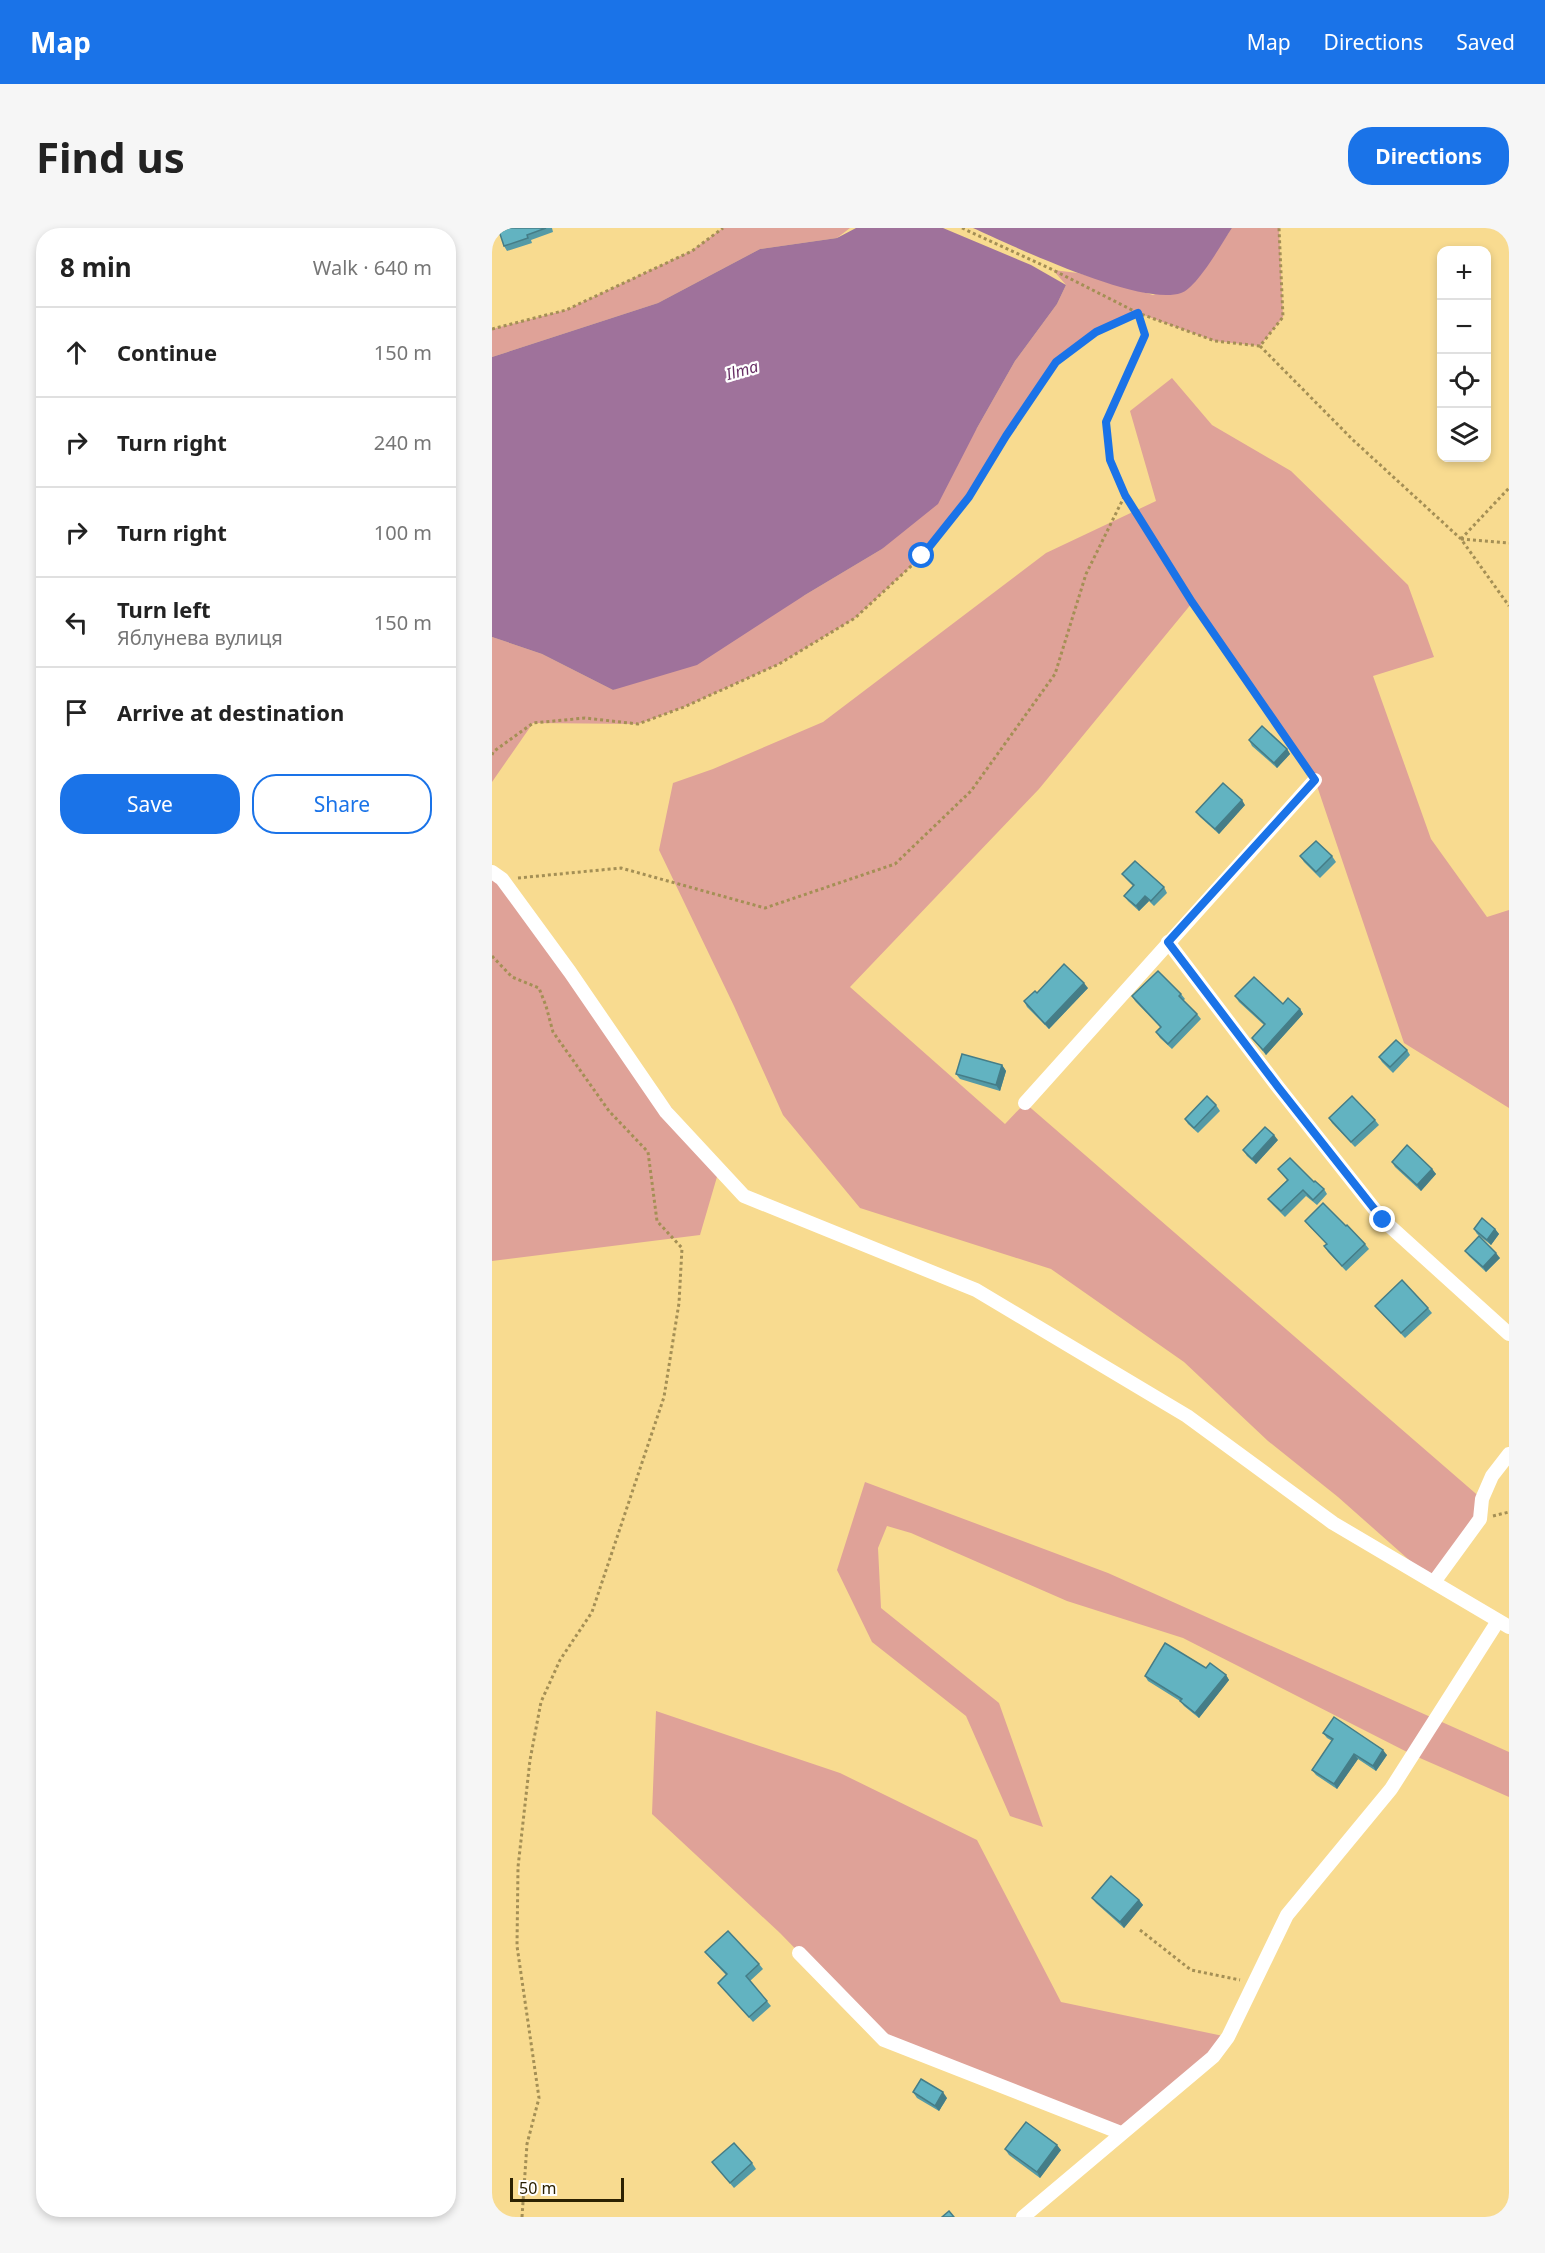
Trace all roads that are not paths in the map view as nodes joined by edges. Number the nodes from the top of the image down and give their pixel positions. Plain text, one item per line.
1 (1315, 780) road end
2 (497, 876) edge
3 (1168, 942) junction
4 (1025, 1103) dead end
5 (1509, 1334) edge
6 (1509, 1455) edge
7 (1434, 1582) junction
8 (1504, 1624) edge
9 (799, 1953) dead end
10 (1121, 2133) junction
11 (1023, 2217) edge

1 - 3 street
2 - 7 street
3 - 4 street
3 - 5 street
6 - 7 street
7 - 8 street
8 - 10 street
9 - 10 street
10 - 11 street

